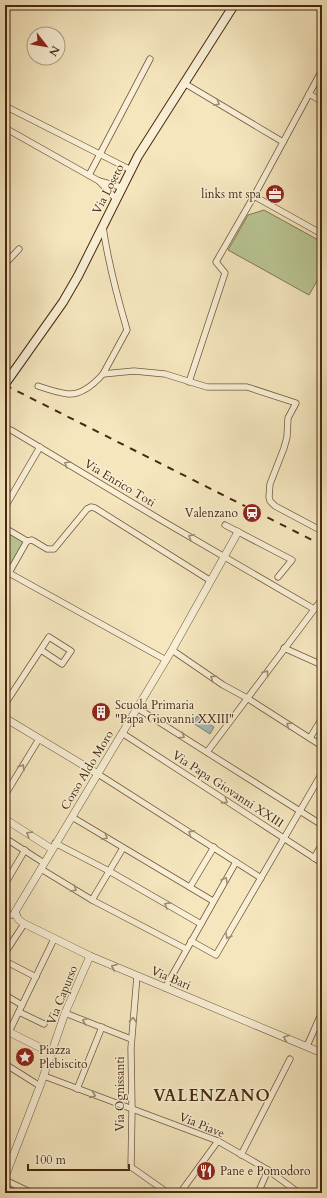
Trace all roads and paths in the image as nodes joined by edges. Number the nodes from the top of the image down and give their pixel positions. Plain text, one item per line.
1 (234, 5) edge
2 (150, 58) dead end
3 (322, 70) edge
4 (184, 83) junction
5 (309, 94) junction
6 (318, 99) dead end
7 (5, 106) edge
8 (5, 128) edge
9 (283, 142) junction
10 (100, 154) junction
11 (131, 170) junction
12 (89, 175) junction
13 (99, 181) junction
14 (122, 187) junction
15 (254, 196) junction
16 (116, 199) junction
17 (103, 226) junction
18 (322, 234) edge
19 (18, 249) dead end
20 (5, 264) edge
21 (103, 374) junction
22 (8, 377) edge
23 (189, 382) junction
24 (38, 386) dead end
25 (5, 428) edge
26 (40, 447) junction
27 (5, 507) edge
28 (225, 525) dead end
29 (5, 528) edge
30 (322, 531) edge
31 (238, 532) junction
32 (27, 541) junction
33 (225, 556) junction
34 (9, 573) junction
35 (278, 577) dead end
36 (5, 580) edge
37 (211, 581) junction
38 (322, 599) edge
39 (314, 609) junction
40 (284, 648) junction
41 (41, 650) junction
42 (172, 650) junction
43 (166, 660) junction
44 (322, 665) edge
45 (247, 698) junction
46 (5, 704) edge
47 (137, 708) junction
48 (5, 718) edge
49 (322, 718) edge
50 (122, 733) junction
51 (310, 738) junction
52 (39, 739) junction
53 (322, 746) edge
54 (207, 752) junction
55 (98, 774) junction
56 (322, 774) edge
57 (5, 794) edge
58 (300, 811) junction
59 (72, 817) junction
60 (5, 819) edge
61 (322, 825) edge
62 (5, 838) edge
63 (284, 839) junction
64 (322, 844) edge
65 (54, 846) junction
66 (214, 847) junction
67 (123, 848) junction
68 (25, 850) junction
69 (314, 858) junction
70 (236, 862) junction
71 (322, 863) edge
72 (43, 866) junction
73 (108, 871) junction
74 (8, 874) edge
75 (261, 878) junction
76 (5, 884) edge
77 (190, 887) junction
78 (92, 900) junction
79 (213, 901) junction
80 (5, 914) edge
81 (17, 915) junction
82 (24, 924) junction
83 (201, 924) junction
84 (54, 939) junction
85 (191, 941) junction
86 (186, 949) junction
87 (5, 953) edge
88 (90, 956) junction
89 (5, 961) edge
90 (137, 976) junction
91 (36, 977) junction
92 (165, 988) junction
93 (5, 995) edge
94 (22, 1006) junction
95 (19, 1012) junction
96 (322, 1012) edge
97 (66, 1013) junction
98 (44, 1024) dead end
99 (102, 1027) junction
100 (7, 1031) edge
101 (131, 1039) junction
102 (306, 1046) junction
103 (51, 1053) junction
104 (322, 1053) edge
105 (290, 1059) dead end
106 (5, 1064) edge
107 (44, 1076) junction
108 (40, 1086) junction
109 (77, 1089) junction
110 (132, 1110) junction
111 (218, 1142) junction
112 (241, 1155) junction
113 (5, 1156) edge
114 (12, 1159) junction
115 (268, 1170) junction
116 (5, 1177) edge
117 (5, 1180) edge
118 (32, 1193) edge
119 (168, 1193) edge
120 (180, 1193) edge
121 (258, 1193) edge
122 (299, 1193) edge

1 - 4 main road, Via Loseto
2 - 10 street
3 - 5 street
4 -> 9 street
4 - 11 main road, Via Loseto
5 - 6 street
5 - 9 street
7 - 10 street
8 - 12 street
9 - 15 street
10 - 11 street
10 - 12 street
11 - 14 main road, Via Loseto
12 - 13 street
13 - 14 street
13 - 16 street
14 - 16 main road, Via Loseto
15 - 18 street
15 - 23 street
16 - 17 main road, Via Loseto
17 - 21 street
17 - 22 main road, Via Loseto
19 - 20 street
21 - 23 street
21 - 24 street
23 - 30 street
25 - 26 street, Via Enrico Toti
26 - 27 street
33 -> 26 street, Via Enrico Toti
28 - 31 street
29 - 32 street
31 - 33 street, Corso Aldo Moro
31 - 35 street
32 - 34 street
32 - 37 street
33 - 37 street, Corso Aldo Moro
33 - 39 street, Via Enrico Toti
34 - 36 street
34 - 43 street
37 - 42 street, Corso Aldo Moro
38 - 39 street
39 - 40 street
40 - 44 street
45 -> 40 street
41 - 41 street
41 - 46 street
42 - 43 street, Corso Aldo Moro
45 -> 42 street
43 - 47 street, Corso Aldo Moro
51 -> 45 street
45 - 54 street
47 - 50 street, Corso Aldo Moro
47 -> 54 street
48 - 52 street
49 - 51 street
50 - 55 street, Corso Aldo Moro
50 -> 63 street, Via Papa Giovanni XXIII
51 - 53 street
52 - 55 street
57 -> 52 street
54 - 58 street
55 - 59 street, Corso Aldo Moro
66 -> 55 street
56 - 58 street
58 - 61 street
58 - 63 street
59 - 65 street, Corso Aldo Moro
59 -> 67 street
65 -> 60 street
62 - 68 street
63 - 69 street, Via Papa Giovanni XXIII
63 - 75 street
64 - 69 street
65 - 72 street, Corso Aldo Moro
65 - 73 street
66 - 70 street
66 - 77 street
67 - 73 street
67 - 77 street
68 - 72 street
68 - 74 street
69 - 71 street, Via Papa Giovanni XXIII
70 - 75 street
79 -> 70 street
72 -> 78 street
72 - 81 street, Corso Aldo Moro
73 - 78 street
83 -> 73 street
74 - 76 street
75 -> 85 street
77 - 79 street
78 - 86 street
79 - 83 street
80 - 81 street
81 - 82 street, Via Bari
82 - 84 street, Via Bari
82 - 87 street
83 - 85 street
84 - 88 street, Via Bari
84 - 91 street
85 - 86 street
86 - 92 street
90 -> 88 street, Via Bari
88 - 97 street, Via Capurso
89 - 91 street
90 - 92 street, Via Bari
101 -> 90 street, Via Ognissanti
91 - 94 street
102 -> 92 street, Via Bari
93 - 94 street
94 - 95 street
95 - 98 street
95 - 100 street
96 - 102 street
99 -> 97 street
97 - 103 street, Via Capurso
99 - 101 street
99 - 109 street
100 - 103 street
101 - 110 street, Via Ognissanti
102 - 104 street, Via Bari
103 - 107 street, Via Capurso
105 - 112 street
106 - 108 street
107 - 108 street, Via Capurso
107 - 109 street, Via Piave
108 - 114 street, Via Capurso
109 -> 110 street, Via Piave
110 - 111 street, Via Piave
110 - 119 street, Via Ognissanti
111 - 112 street, Via Piave
111 - 120 street
112 - 115 street, Via Piave
113 - 114 street
114 - 116 street, Via Capurso
115 - 121 street
115 - 122 street, Via Piave
117 - 118 street

